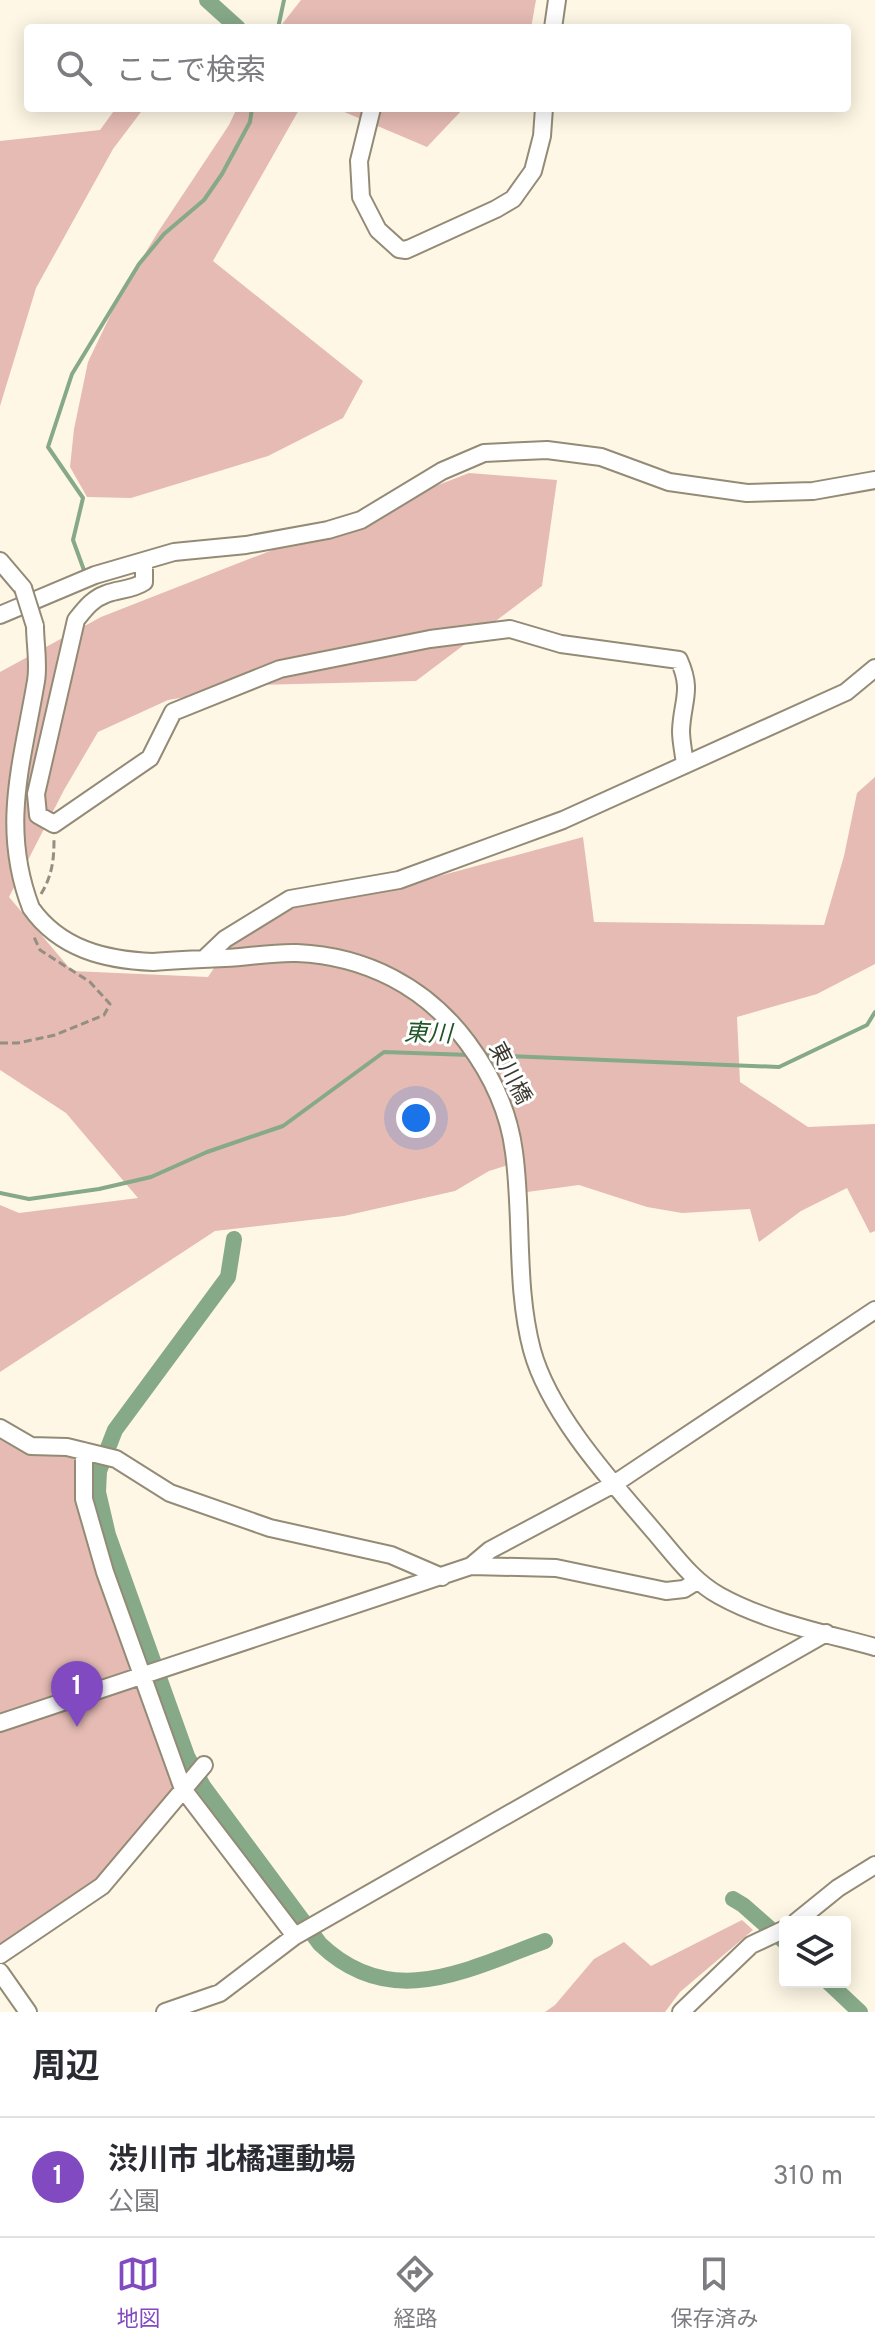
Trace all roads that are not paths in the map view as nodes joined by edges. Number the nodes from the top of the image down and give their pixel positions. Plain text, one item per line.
1 (557, 0) edge
2 (554, 24) edge
3 (371, 112) edge
4 (544, 112) edge
5 (875, 480) edge
6 (0, 561) edge
7 (144, 561) junction
8 (0, 615) edge
9 (875, 668) edge
10 (685, 765) junction
11 (205, 958) junction
12 (875, 1310) edge
13 (0, 1428) edge
14 (88, 1451) junction
15 (614, 1484) junction
16 (471, 1566) junction
17 (442, 1577) junction
18 (697, 1581) junction
19 (826, 1633) junction
20 (875, 1647) edge
21 (144, 1676) junction
22 (0, 1723) edge
23 (204, 1765) dead end
24 (183, 1789) junction
25 (875, 1865) edge
26 (803, 1916) edge
27 (779, 1932) edge
28 (295, 1936) junction
29 (0, 1955) edge
30 (0, 1972) edge
31 (28, 2012) edge
32 (165, 2012) edge
33 (681, 2012) edge

1 - 2 street
3 - 4 street
5 - 7 street
6 - 11 street, 東川橋, bridge
7 - 8 street
7 - 10 street
9 - 10 street
10 - 11 street
11 - 15 street, 東川橋
12 - 15 street
13 - 14 street
14 - 17 street
14 - 21 street
15 - 16 street
15 - 18 street, 東川橋
16 - 17 street
16 - 18 street
17 - 21 street
18 - 19 street, 東川橋
19 - 20 street, 東川橋
19 - 28 street
21 - 22 street
21 - 24 street
23 - 24 street
24 - 28 street
24 - 29 street
25 - 26 street
27 - 33 street
28 - 32 street
30 - 31 street

